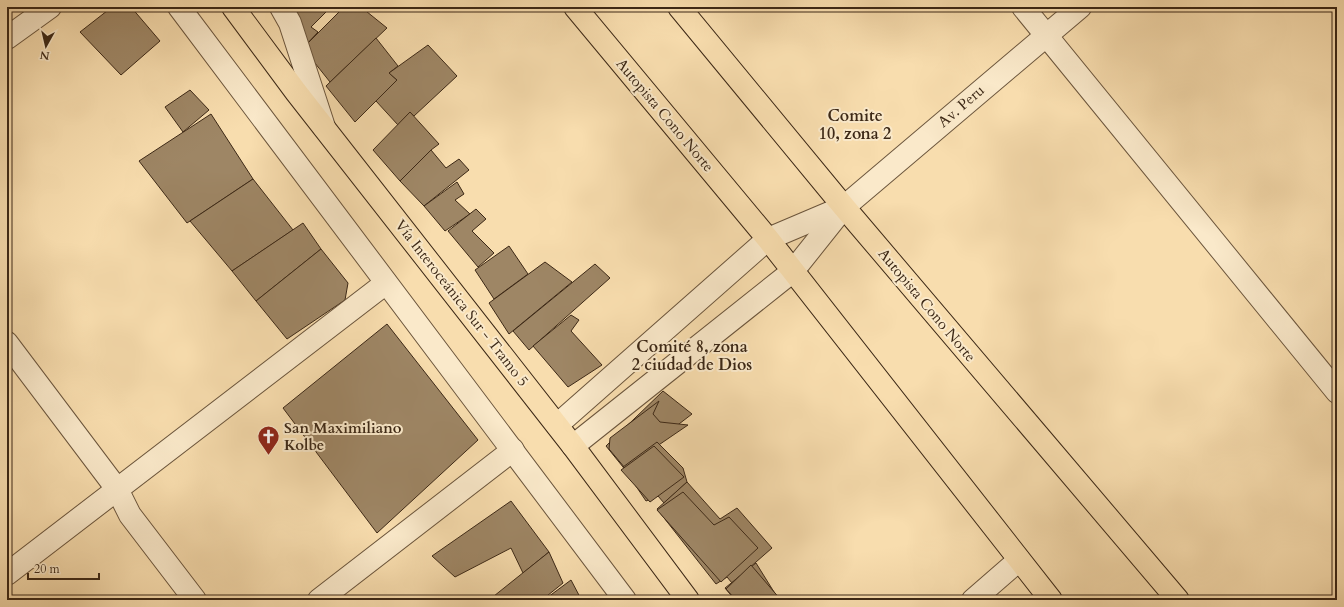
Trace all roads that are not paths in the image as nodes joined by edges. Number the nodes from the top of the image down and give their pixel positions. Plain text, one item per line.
1 (50, 7) edge
2 (179, 7) edge
3 (233, 7) edge
4 (281, 7) edge
5 (575, 7) edge
6 (679, 7) edge
7 (1023, 7) edge
8 (1080, 7) edge
9 (1046, 34) junction
10 (7, 38) edge
11 (324, 128) junction
12 (844, 207) junction
13 (768, 239) junction
14 (793, 271) junction
15 (386, 283) junction
16 (7, 344) edge
17 (1337, 392) edge
18 (557, 425) junction
19 (574, 446) junction
20 (513, 450) junction
21 (117, 489) junction
22 (1019, 560) junction
23 (7, 574) edge
24 (195, 600) edge
25 (319, 600) edge
26 (625, 600) edge
27 (688, 600) edge
28 (973, 600) edge
29 (1051, 600) edge
30 (1178, 600) edge

1 - 10 street
2 - 15 street
3 - 11 main road, Vía Interoceánica Sur - Tramo 5
4 - 11 street
5 - 13 main road, Autopista Cono Norte
6 - 12 main road, Autopista Cono Norte
7 - 9 street
8 - 9 street, Av. Peru
9 - 12 street, Av. Peru
9 - 17 street
11 - 18 main road, Vía Interoceánica Sur - Tramo 5
12 - 13 street
12 - 14 street
12 - 30 main road, Autopista Cono Norte
13 - 14 main road, Autopista Cono Norte
13 - 18 street
14 - 19 street
14 - 22 main road, Autopista Cono Norte
15 - 20 street
15 - 21 street
16 - 21 street
18 - 19 main road, Vía Interoceánica Sur - Tramo 5
19 - 27 main road, Vía Interoceánica Sur - Tramo 5
20 - 25 street
20 - 26 street
21 - 23 street
21 - 24 street
22 - 28 street
22 - 29 main road, Autopista Cono Norte

